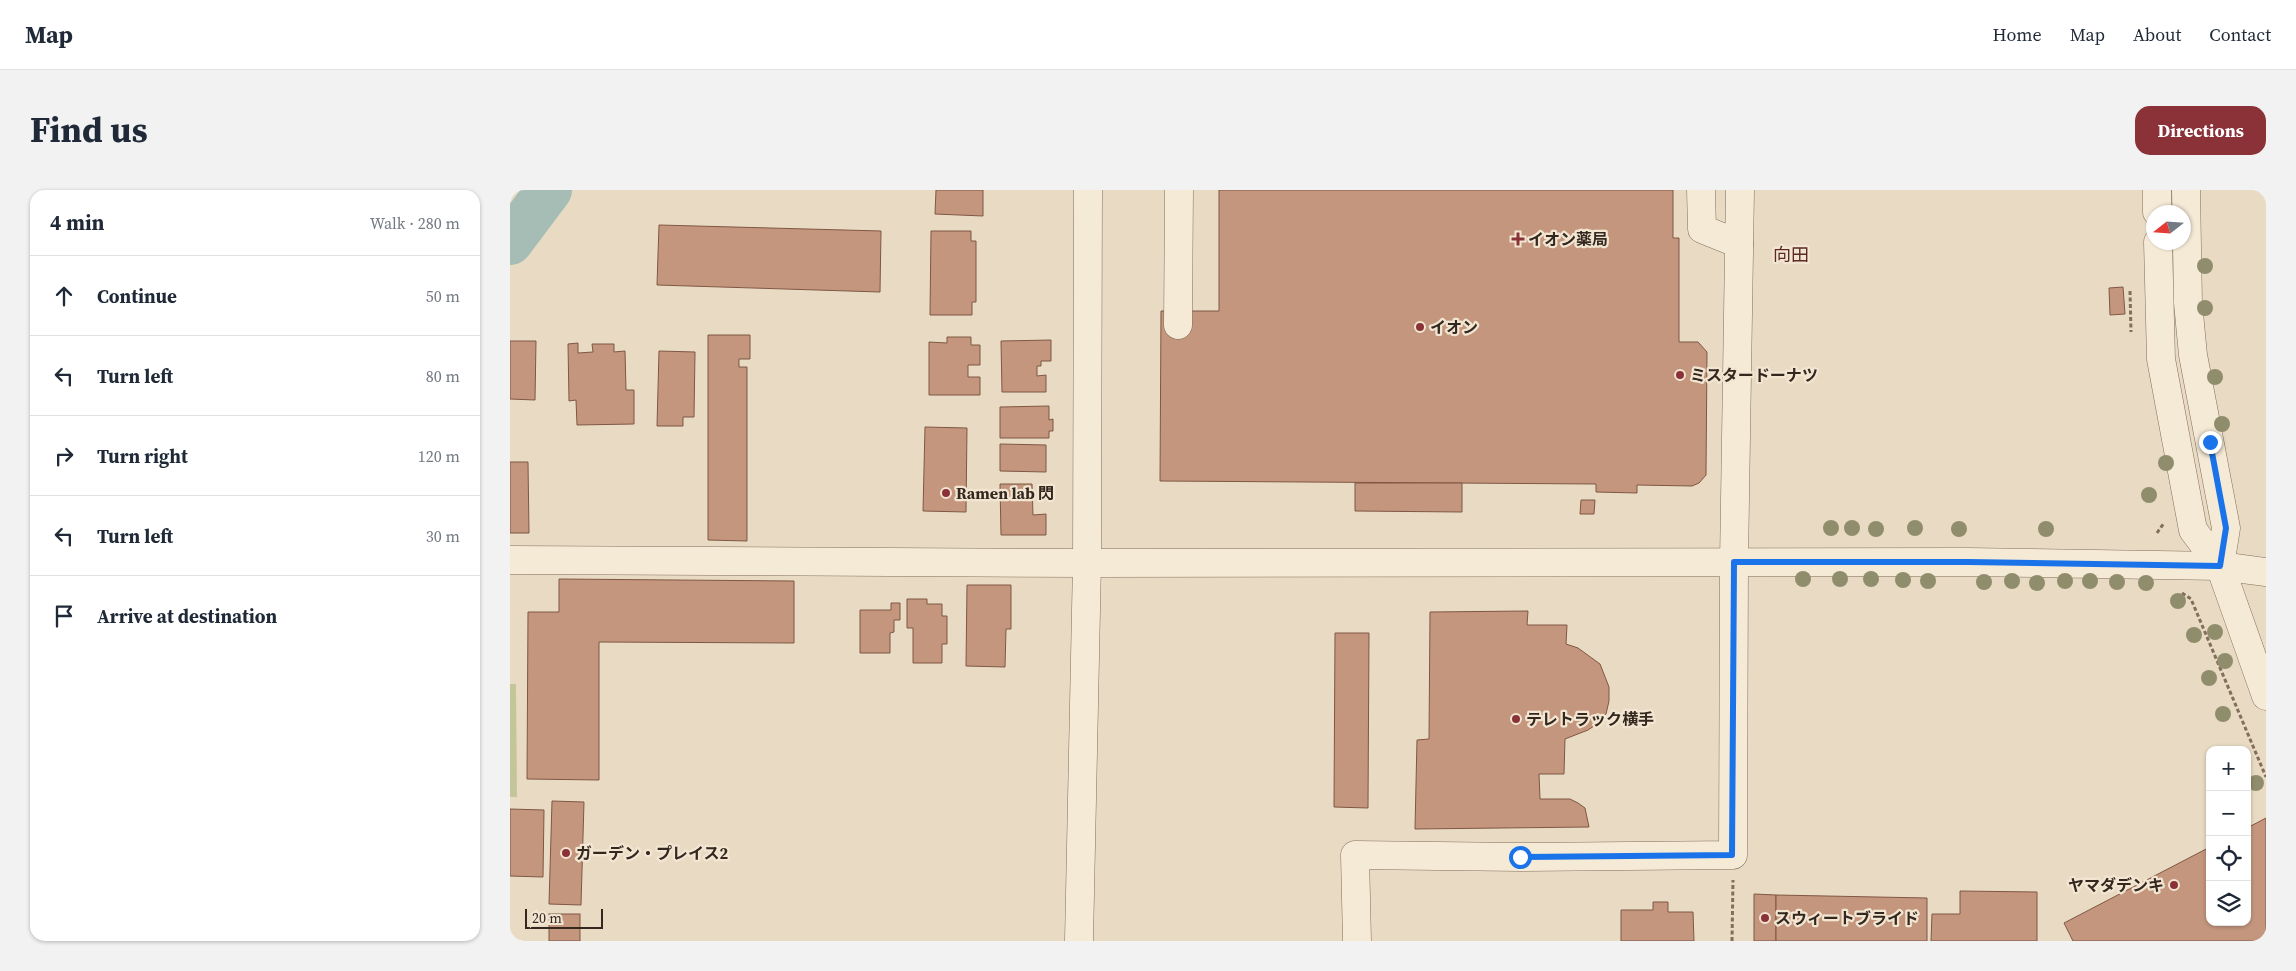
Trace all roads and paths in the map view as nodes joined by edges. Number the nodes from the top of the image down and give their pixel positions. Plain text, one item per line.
1 (1088, 190) edge
2 (1179, 190) edge
3 (1701, 190) edge
4 (1740, 190) edge
5 (2157, 190) edge
6 (2186, 190) edge
7 (2157, 205) edge
8 (1739, 244) junction
9 (2158, 250) edge
10 (1178, 325) dead end
11 (510, 560) edge
12 (1734, 562) junction
13 (1086, 563) junction
14 (2220, 566) junction
15 (2266, 572) edge
16 (2180, 592) dead end
17 (2266, 696) edge
18 (2266, 777) edge
19 (1732, 855) junction
20 (1079, 941) edge
21 (1357, 941) edge
22 (1732, 941) edge

1 - 13 street
2 - 10 street
3 - 8 street
4 - 8 street
5 - 7 street
6 - 14 street
8 - 12 street
9 - 14 street
11 - 13 street
12 - 13 street
12 - 14 street
12 - 19 street
13 - 20 street
14 - 15 street
14 - 17 street
16 - 18 path
19 - 21 street
19 - 22 path

